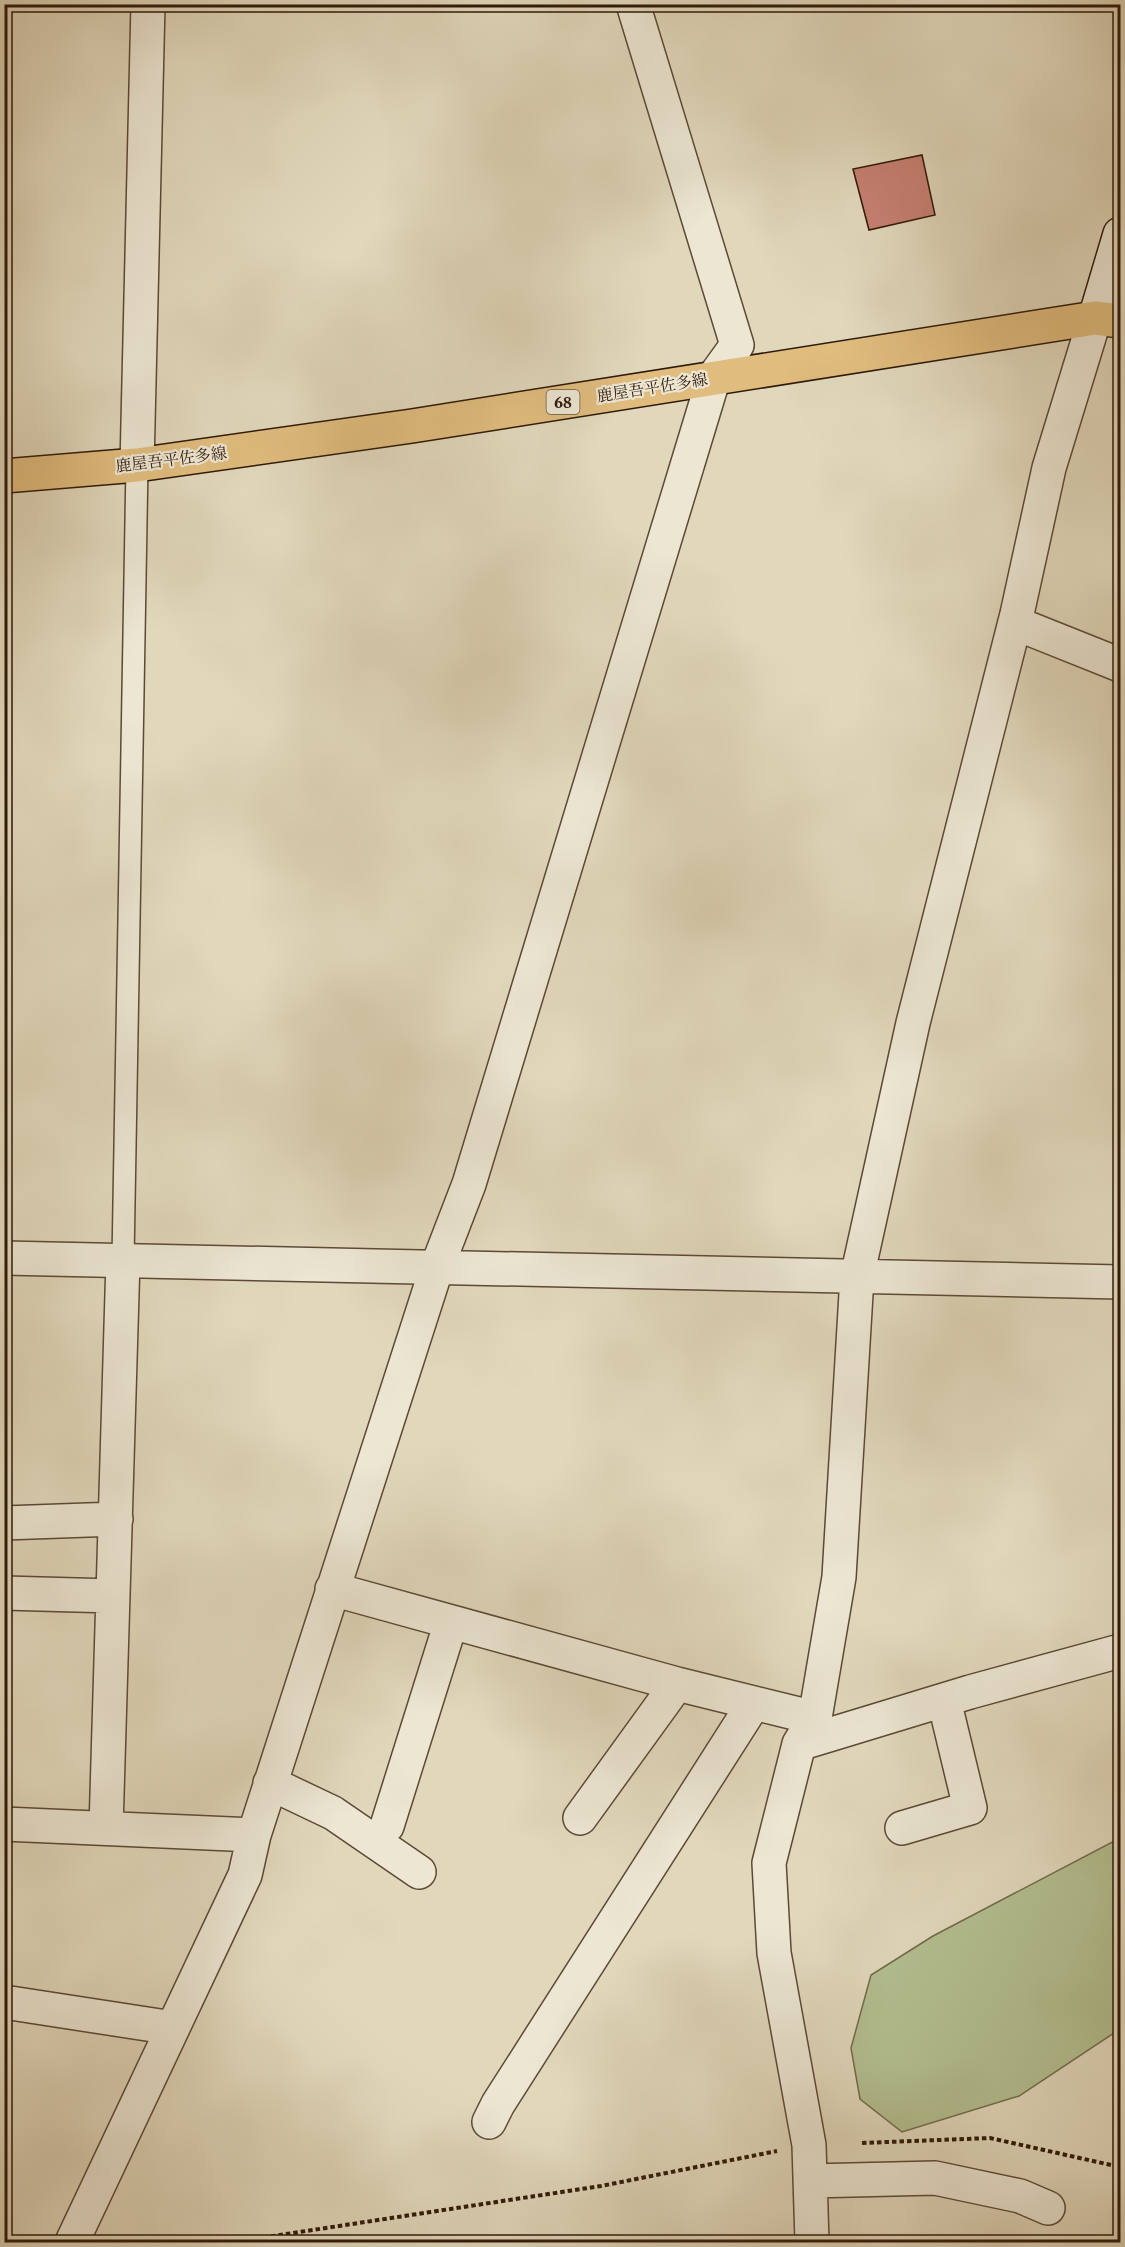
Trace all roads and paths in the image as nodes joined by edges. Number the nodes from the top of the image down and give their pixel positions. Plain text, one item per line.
1 (148, 4) edge
2 (633, 4) edge
3 (1120, 234) edge
4 (1108, 319) edge
5 (714, 377) junction
6 (137, 465) junction
7 (4, 476) edge
8 (1015, 624) junction
9 (1120, 666) edge
10 (4, 1258) edge
11 (123, 1260) junction
12 (436, 1267) junction
13 (857, 1277) junction
14 (1120, 1282) edge
15 (116, 1519) junction
16 (4, 1522) edge
17 (332, 1589) junction
18 (4, 1593) edge
19 (113, 1596) junction
20 (451, 1622) junction
21 (1120, 1651) edge
22 (677, 1684) junction
23 (944, 1700) junction
24 (754, 1703) junction
25 (807, 1731) junction
26 (270, 1783) junction
27 (580, 1818) dead end
28 (4, 1824) edge
29 (387, 1826) dead end
30 (106, 1828) junction
31 (902, 1828) dead end
32 (254, 1835) junction
33 (418, 1872) dead end
34 (4, 2002) edge
35 (173, 2028) junction
36 (489, 2122) dead end
37 (809, 2145) junction
38 (1120, 2167) edge
39 (810, 2181) junction
40 (1048, 2208) dead end
41 (72, 2242) edge
42 (234, 2242) edge
43 (813, 2242) edge

1 - 6 street
2 - 5 street
3 - 4 street
4 - 5 main road, 鹿屋吾平佐多線 / 68
4 - 8 street
5 - 6 main road, 鹿屋吾平佐多線 / 68
5 - 12 street
6 - 7 main road, 鹿屋吾平佐多線 / 68
6 - 11 lane
8 - 9 street
8 - 13 street
10 - 11 street
11 - 12 street
11 - 15 street
12 - 13 street
12 - 17 street
13 - 14 street
13 - 25 street
15 - 16 street
15 - 19 street
17 - 20 street
17 - 26 street
18 - 19 street
19 - 30 street
20 - 22 street
20 - 29 street
21 - 23 street
22 - 24 street
22 - 27 street
23 - 25 street
23 - 31 street
24 - 25 street
24 - 36 street
25 - 37 street
26 - 32 street
26 - 33 street
28 - 30 street
30 - 32 street
32 - 35 street
34 - 35 street
35 - 41 street
37 - 38 path
37 - 39 street
37 - 42 path
39 - 40 street
39 - 43 street

